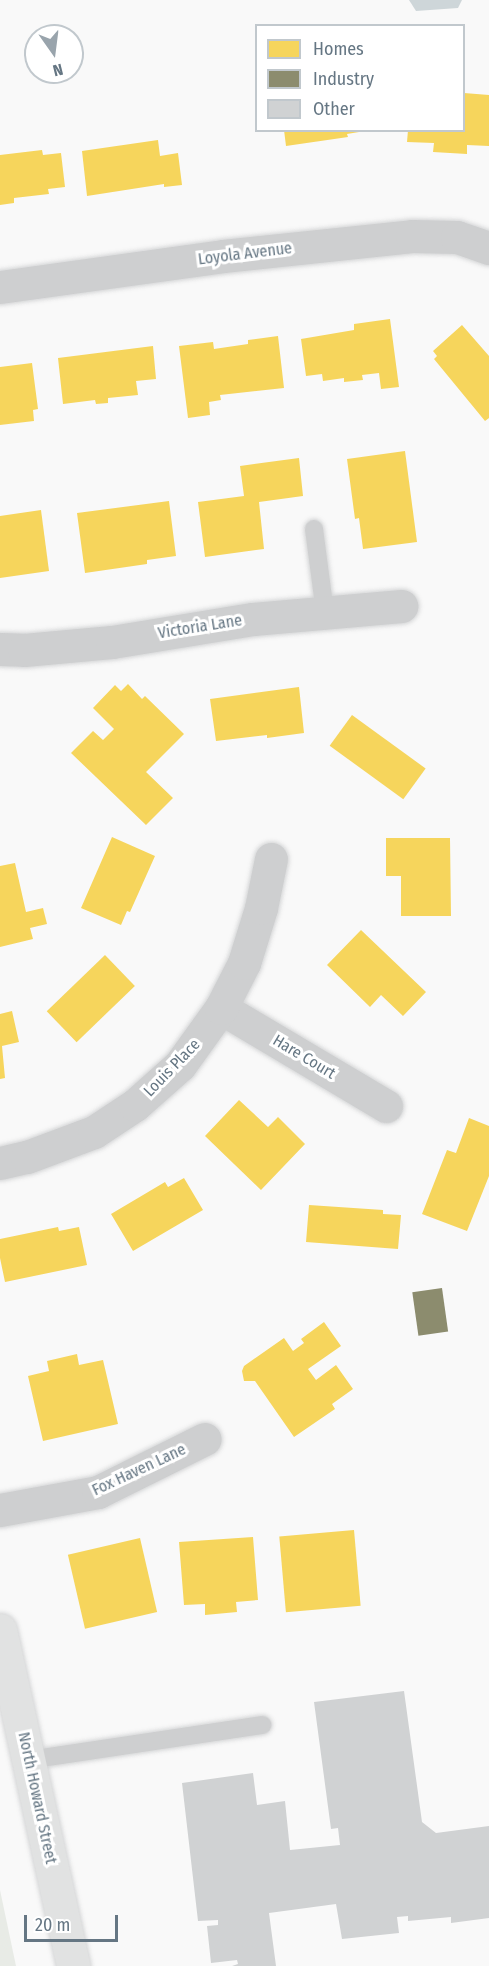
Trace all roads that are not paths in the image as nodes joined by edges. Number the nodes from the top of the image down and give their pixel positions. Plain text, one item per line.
1 (489, 248) edge
2 (0, 287) edge
3 (314, 530) dead end
4 (401, 606) dead end
5 (325, 613) junction
6 (0, 649) edge
7 (271, 859) dead end
8 (221, 1008) junction
9 (386, 1106) dead end
10 (0, 1163) edge
11 (205, 1439) dead end
12 (0, 1510) edge
13 (0, 1630) edge
14 (262, 1725) dead end
15 (28, 1760) junction
16 (73, 1966) edge

1 - 2 street, Loyola Avenue
3 - 5 lane
4 - 5 street, Victoria Lane
5 - 6 street, Victoria Lane
7 - 8 street, Louis Place
8 - 9 street, Hare Court
8 - 10 street, Louis Place
11 - 12 street, Fox Haven Lane
13 - 15 street, North Howard Street
14 - 15 lane
15 - 16 street, North Howard Street

